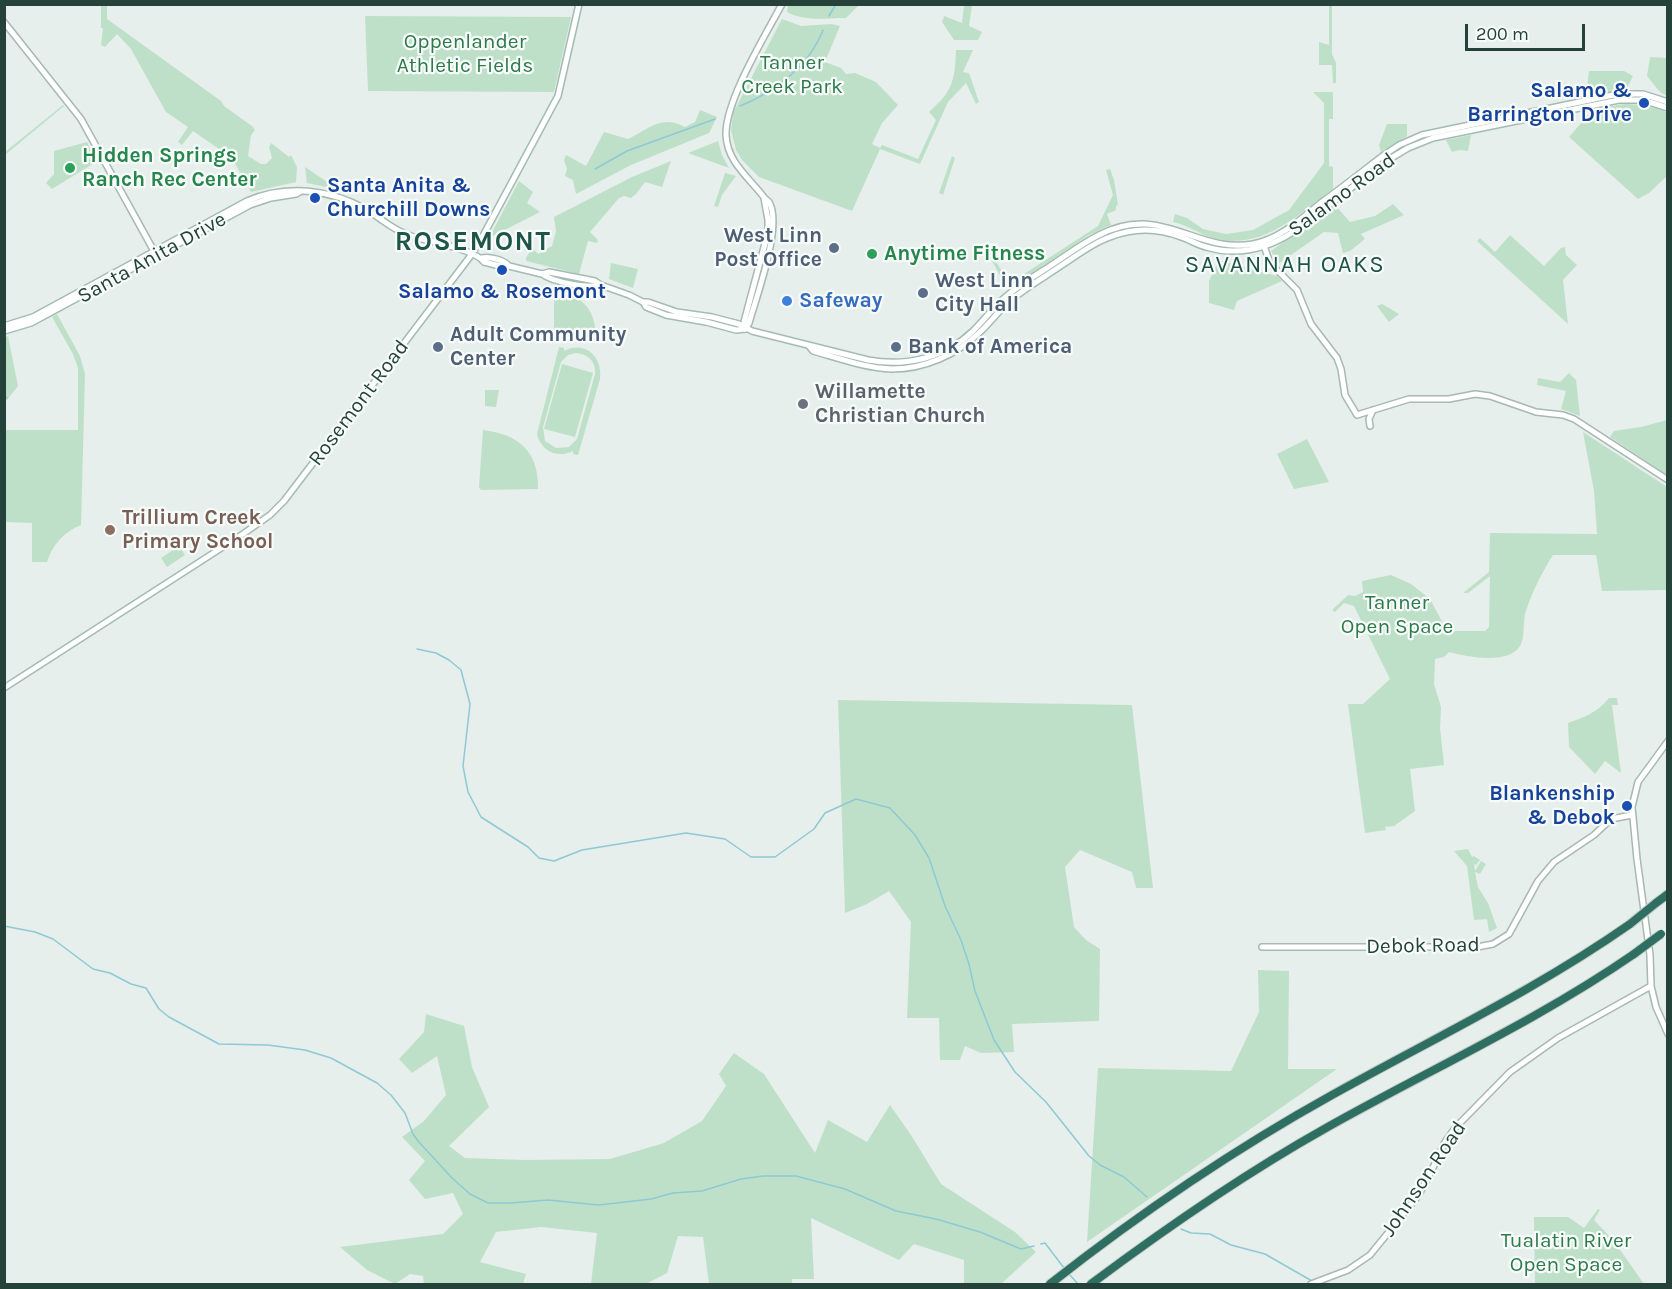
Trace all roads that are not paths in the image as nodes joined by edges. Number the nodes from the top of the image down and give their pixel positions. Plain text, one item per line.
1 (579, 4) edge
2 (782, 4) edge
3 (4, 22) edge
4 (1668, 102) edge
5 (1668, 108) edge
6 (1264, 244) junction
7 (155, 253) junction
8 (472, 254) junction
9 (4, 326) edge
10 (745, 329) junction
11 (4, 331) edge
12 (1373, 410) junction
13 (1370, 426) dead end
14 (1668, 480) edge
15 (4, 688) edge
16 (1668, 741) edge
17 (1632, 815) junction
18 (1668, 894) edge
19 (1664, 931) edge
20 (1262, 946) dead end
21 (1651, 986) junction
22 (1668, 1034) edge
23 (1050, 1284) edge
24 (1091, 1284) edge
25 (1311, 1284) edge

1 - 8 main road, Rosemont Road
2 - 10 main road
3 - 7 main road
4 - 6 main road, Salamo Road
5 - 6 main road, Salamo Road
6 - 10 main road, Salamo Road
6 - 12 main road
7 - 8 main road, Santa Anita Drive
7 - 9 main road, Santa Anita Drive
7 - 11 main road, Santa Anita Drive
8 - 10 main road, Salamo Road
8 - 15 main road, Rosemont Road
12 - 13 main road
12 - 14 main road
16 - 17 main road
17 - 20 main road, Debok Road
17 - 21 main road
18 - 23 highway, bridge
19 - 24 highway, bridge
21 - 22 main road
21 - 25 main road, Johnson Road

